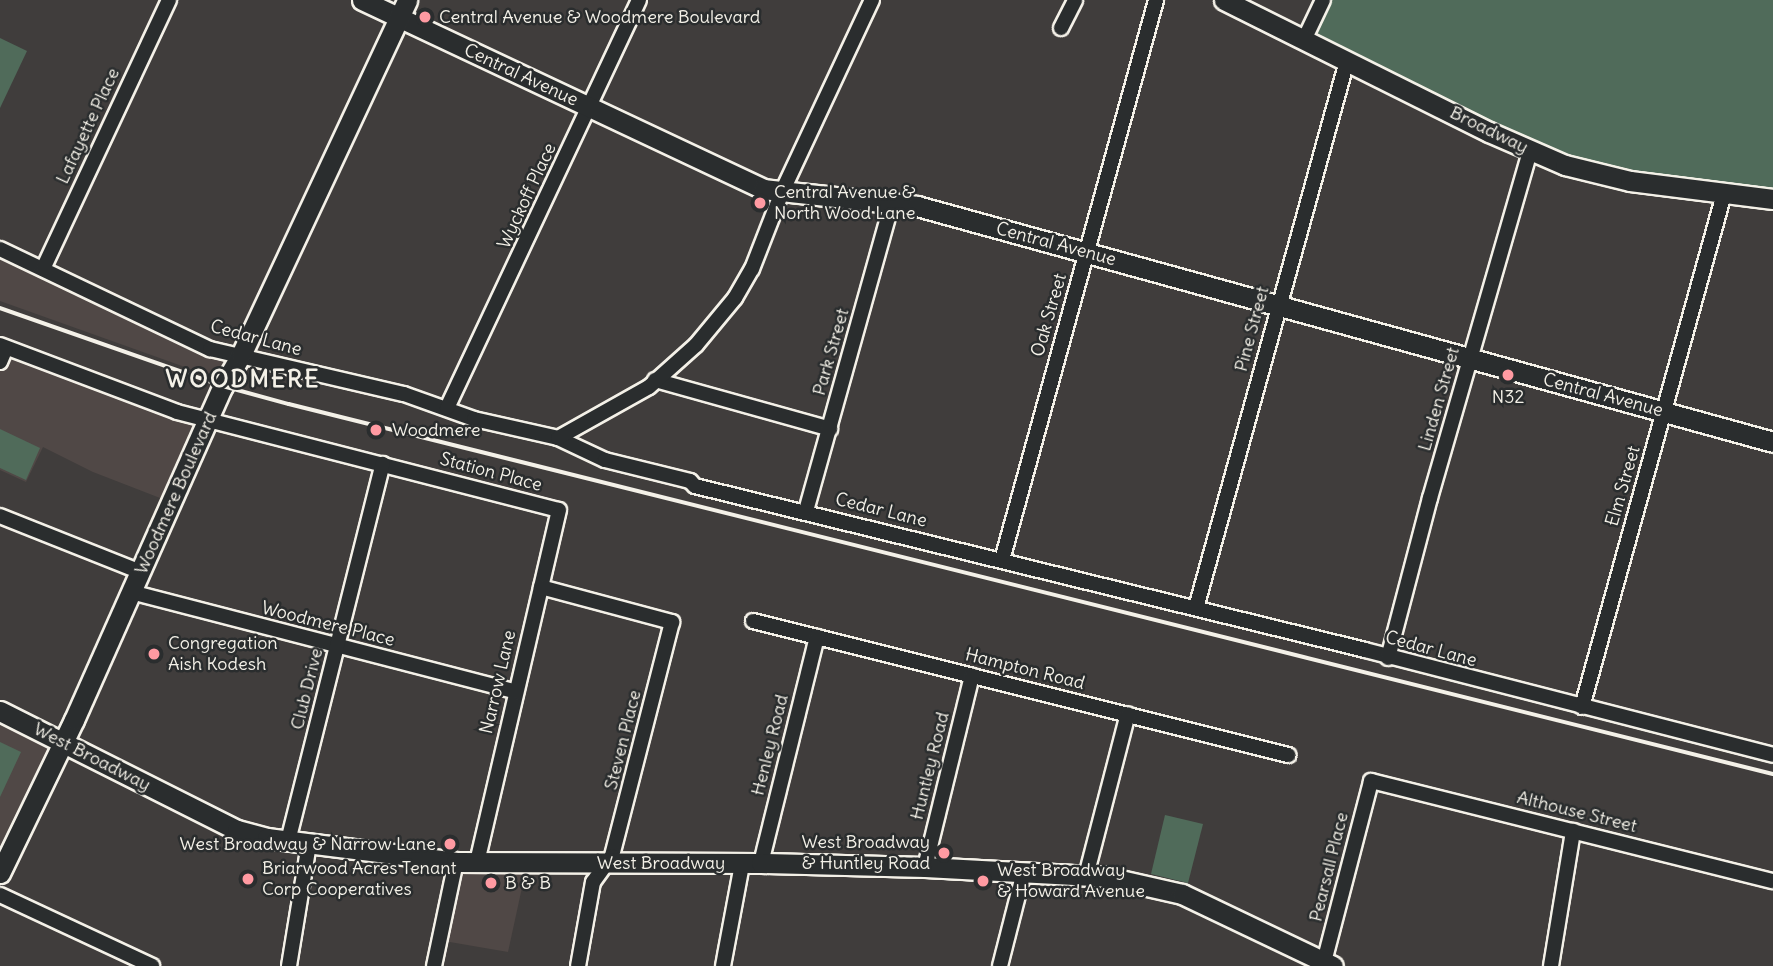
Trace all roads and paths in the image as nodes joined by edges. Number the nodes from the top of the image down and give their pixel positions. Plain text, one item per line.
1 (169, 0) edge
2 (362, 0) edge
3 (639, 0) edge
4 (872, 0) edge
5 (1075, 0) edge
6 (1156, 0) edge
7 (1224, 0) edge
8 (1323, 0) edge
9 (403, 9) edge
10 (1061, 29) dead end
11 (1304, 40) junction
12 (1347, 61) junction
13 (589, 106) junction
14 (1530, 151) junction
15 (782, 192) junction
16 (1724, 194) junction
17 (1773, 199) edge
18 (892, 204) junction
19 (0, 249) edge
20 (1086, 252) junction
21 (43, 269) junction
22 (1279, 305) junction
23 (2, 352) edge
24 (241, 355) junction
25 (1471, 358) junction
26 (655, 380) junction
27 (447, 408) junction
28 (1664, 412) junction
29 (209, 420) junction
30 (830, 429) junction
31 (558, 438) junction
32 (1773, 442) edge
33 (383, 464) junction
34 (559, 510) joint
35 (806, 512) junction
36 (0, 516) edge
37 (1002, 560) junction
38 (141, 572) junction
39 (541, 587) junction
40 (131, 592) junction
41 (1196, 608) junction
42 (753, 621) dead end
43 (817, 637) junction
44 (337, 647) junction
45 (1388, 658) junction
46 (972, 676) junction
47 (515, 691) junction
48 (1582, 707) junction
49 (0, 711) edge
50 (1128, 714) junction
51 (62, 742) junction
52 (1288, 755) dead end
53 (1773, 755) edge
54 (1371, 781) joint
55 (1573, 831) junction
56 (288, 841) junction
57 (309, 844) junction
58 (456, 862) junction
59 (477, 862) junction
60 (604, 863) junction
61 (752, 863) junction
62 (925, 867) junction
63 (1024, 872) junction
64 (0, 873) edge
65 (1086, 876) junction
66 (1773, 881) edge
67 (0, 895) edge
68 (121, 959) edge
69 (1329, 964) edge
70 (152, 966) edge
71 (289, 966) edge
72 (434, 966) edge
73 (578, 966) edge
74 (723, 966) edge
75 (1000, 966) edge
76 (1550, 966) edge

1 - 21 street, Lafayette Place
2 - 9 street, Central Avenue
3 - 13 street, Wyckoff Place
4 - 15 street
5 - 10 street
6 - 20 street, Oak Street
7 - 11 street, Broadway
8 - 11 street
9 - 13 street, Central Avenue
9 - 24 street, Woodmere Boulevard
11 - 12 street, Broadway
12 - 14 street, Broadway
12 - 22 street, Pine Street
13 - 15 street, Central Avenue
13 - 27 street, Wyckoff Place
14 - 16 street, Broadway
14 - 25 street, Linden Street
15 - 18 street, Central Avenue
15 - 26 street
16 - 17 street, Broadway
16 - 28 street, Elm Street
18 - 20 street, Central Avenue
18 - 30 street, Park Street
19 - 21 street, Cedar Lane
20 - 22 street, Central Avenue
20 - 37 street, Oak Street
21 - 24 street, Cedar Lane
22 - 25 street, Central Avenue
22 - 41 street, Pine Street
23 - 29 street, Station Place
24 - 27 street, Cedar Lane
24 - 29 street, Woodmere Boulevard
25 - 28 street, Central Avenue
25 - 45 street, Linden Street
26 - 30 street
26 - 31 street
27 - 31 street, Cedar Lane
28 - 32 street, Central Avenue
28 - 48 street, Elm Street
29 - 33 street, Station Place
29 - 38 street, Woodmere Boulevard
30 - 35 street, Park Street
31 - 35 street, Cedar Lane
33 - 34 street, Station Place
33 - 44 street, Club Drive
34 - 39 street, Narrow Lane
35 - 37 street, Cedar Lane
36 - 38 street
37 - 41 street, Cedar Lane
38 - 40 street, Woodmere Boulevard
39 - 47 street, Narrow Lane
39 - 60 street, Steven Place
40 - 44 street, Woodmere Place
40 - 51 street, Woodmere Boulevard
41 - 45 street, Cedar Lane
42 - 43 street, Hampton Road
43 - 46 street, Hampton Road
43 - 61 street, Henley Road
44 - 47 street, Woodmere Place
44 - 56 street, Club Drive
45 - 48 street, Cedar Lane
46 - 50 street, Hampton Road
46 - 62 street, Huntley Road
47 - 59 street, Narrow Lane
48 - 53 street, Cedar Lane
49 - 51 street, West Broadway
50 - 52 street, Hampton Road
50 - 65 street
51 - 56 street, West Broadway
51 - 64 street, Woodmere Boulevard
54 - 55 street, Althouse Street
54 - 69 street, Pearsall Place
55 - 66 street, Althouse Street
55 - 76 street
56 - 57 street, West Broadway
57 - 58 street, West Broadway
57 - 71 street
58 - 59 street, West Broadway
58 - 72 street
59 - 60 street, West Broadway
60 - 61 street, West Broadway
60 - 73 street, Steven Place
61 - 62 street, West Broadway
61 - 74 street, Henley Road
62 - 63 street, West Broadway
63 - 65 street, West Broadway
63 - 75 street
65 - 69 street, West Broadway
67 - 68 street
68 - 70 street

